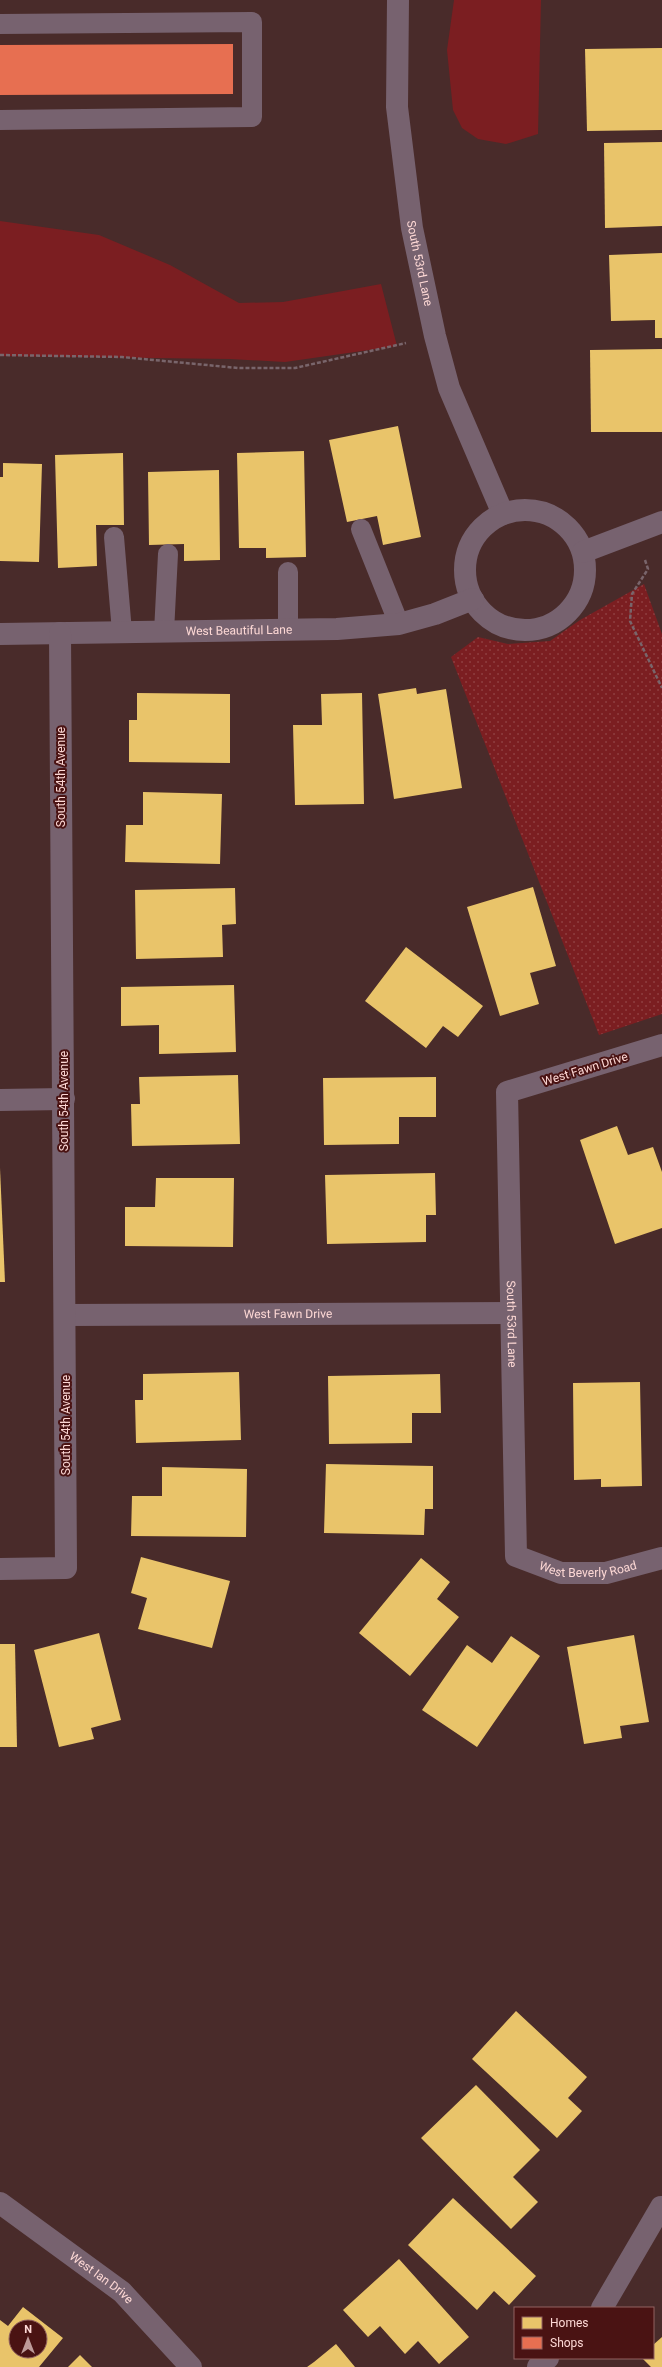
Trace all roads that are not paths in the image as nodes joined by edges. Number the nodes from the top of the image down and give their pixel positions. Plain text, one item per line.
1 (398, 0) edge
2 (0, 24) edge
3 (0, 120) edge
4 (502, 514) junction
5 (662, 522) edge
6 (361, 529) dead end
7 (114, 538) dead end
8 (583, 552) junction
9 (168, 554) dead end
10 (288, 572) dead end
11 (473, 599) junction
12 (399, 624) junction
13 (288, 630) junction
14 (122, 632) junction
15 (164, 632) junction
16 (60, 633) junction
17 (0, 634) edge
18 (662, 1045) edge
19 (507, 1092) joint
20 (64, 1099) junction
21 (0, 1100) edge
22 (511, 1313) junction
23 (66, 1315) junction
24 (516, 1556) joint
25 (662, 1558) edge
26 (0, 1569) edge
27 (0, 2203) edge
28 (661, 2207) edge
29 (603, 2307) edge
30 (547, 2359) edge
31 (191, 2367) edge
32 (538, 2367) edge

1 - 4 street, South 53rd Lane
2 - 3 lane
4 - 8 street
4 - 11 street
5 - 8 street
6 - 12 lane
7 - 14 lane
8 - 11 street
9 - 15 lane
10 - 13 lane
11 - 12 street, West Beautiful Lane
12 - 13 street, West Beautiful Lane
13 - 15 street, West Beautiful Lane
14 - 15 street, West Beautiful Lane
14 - 16 street, West Beautiful Lane
16 - 17 street, West Beautiful Lane
16 - 20 street, South 54th Avenue
18 - 19 street, West Fawn Drive
19 - 22 street, South 53rd Lane
20 - 21 street
20 - 23 street, South 54th Avenue
22 - 23 street, West Fawn Drive
22 - 24 street, South 53rd Lane
23 - 26 street, South 54th Avenue
24 - 25 street, West Beverly Road
27 - 31 street, West Ian Drive
28 - 29 street
30 - 32 street

